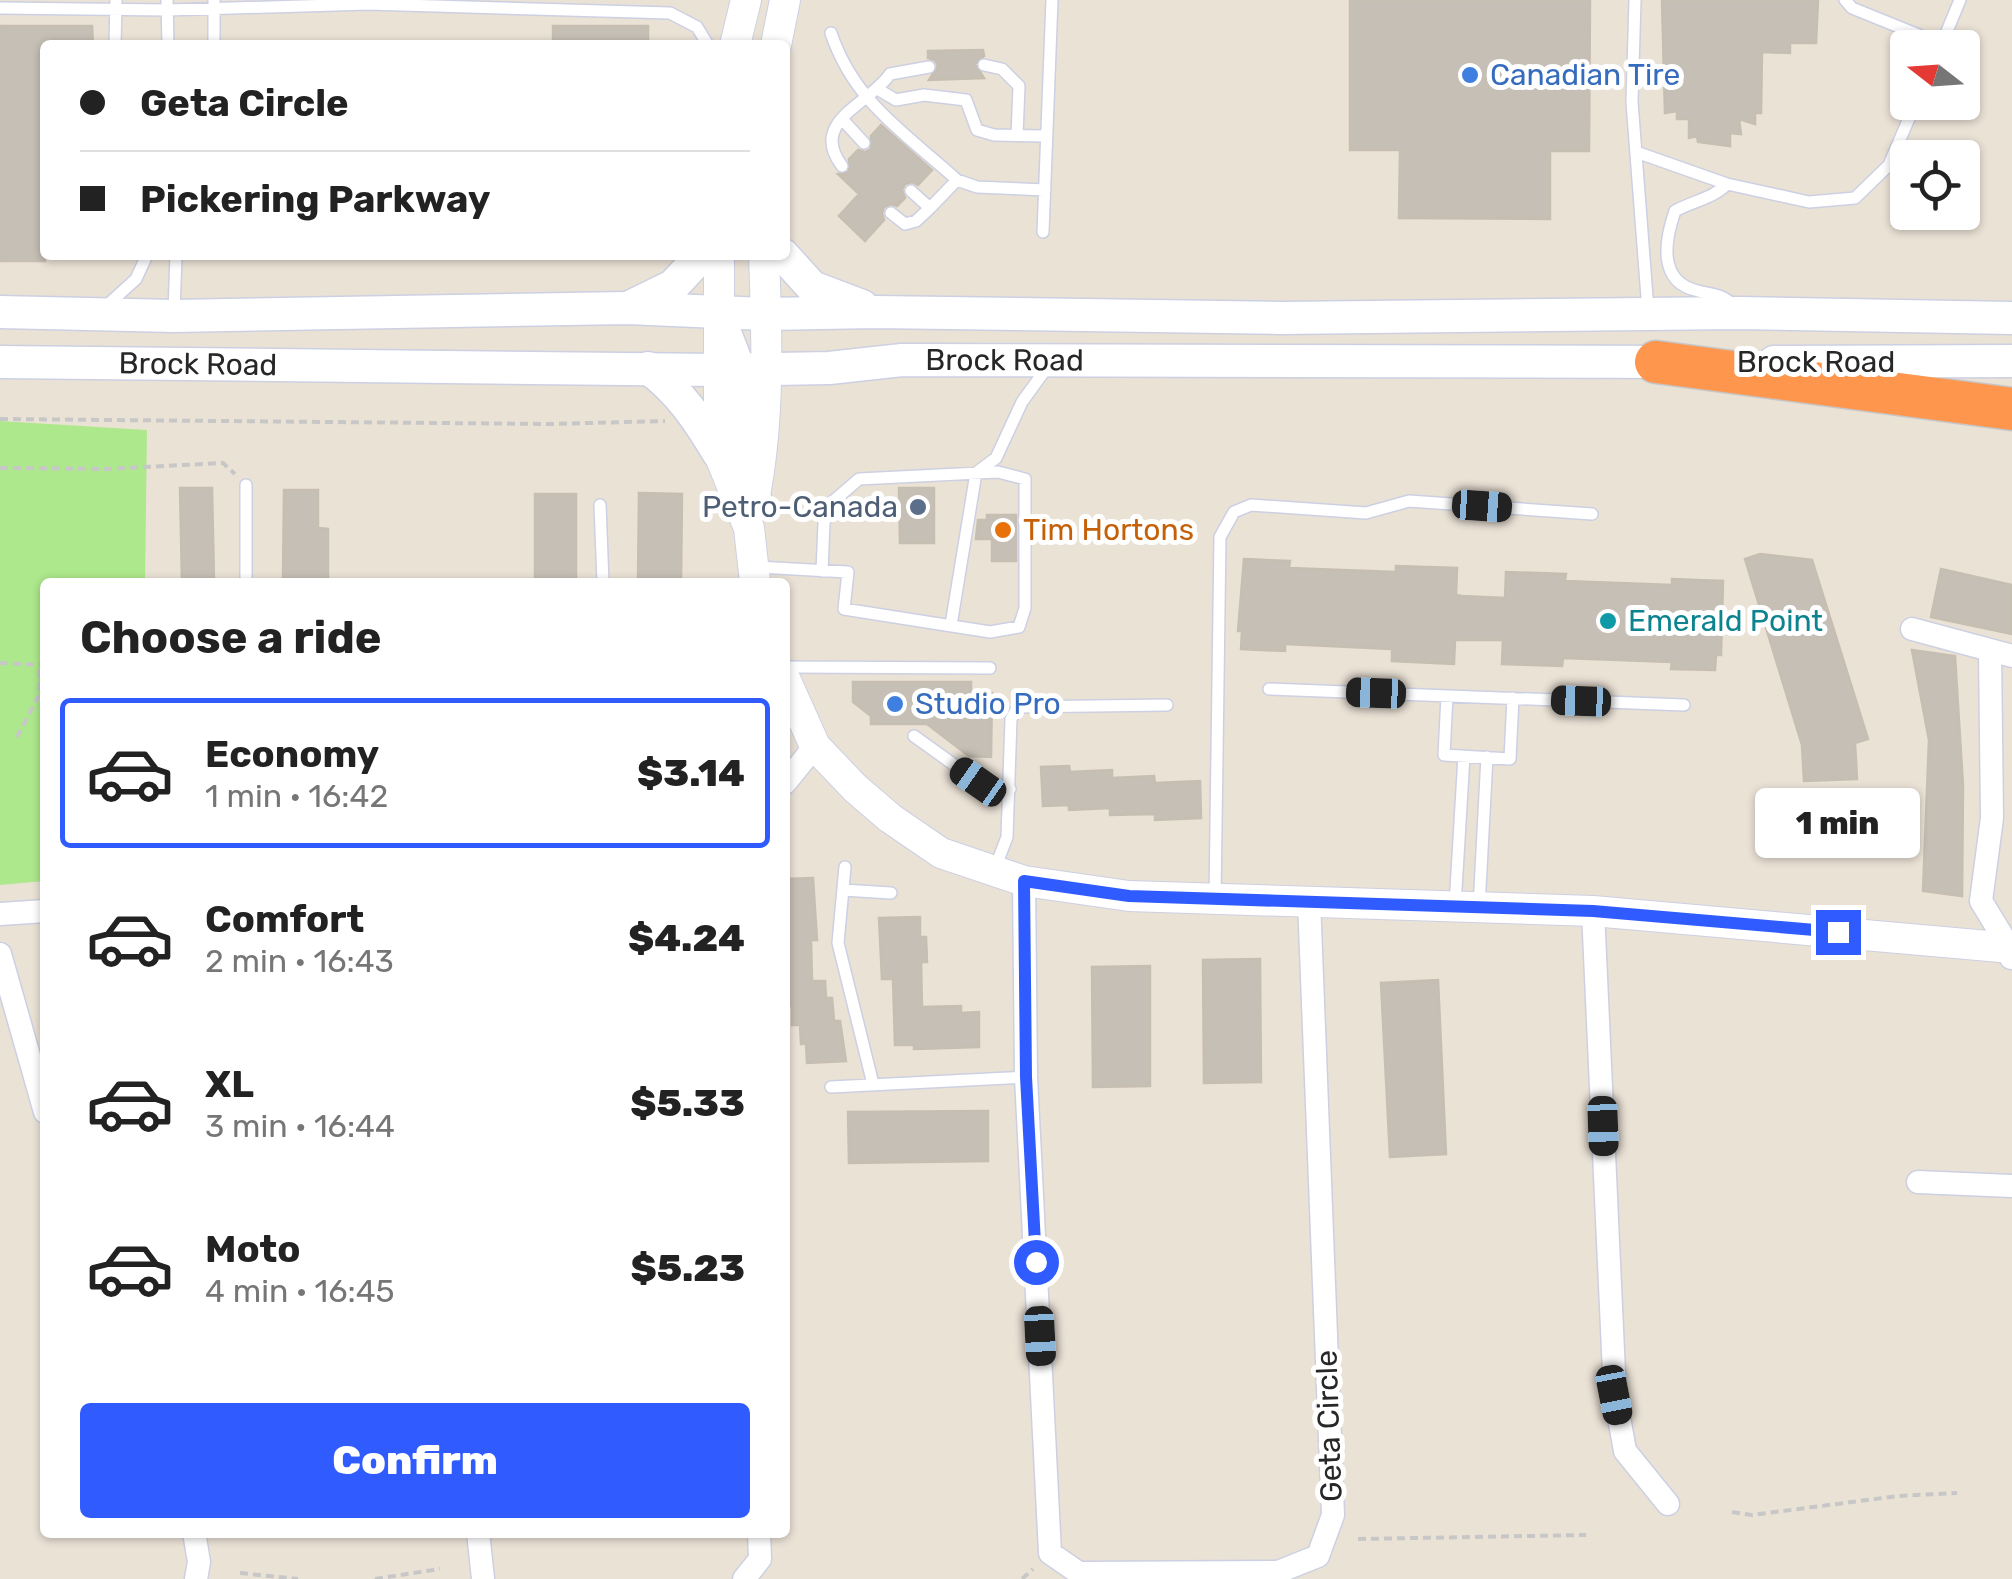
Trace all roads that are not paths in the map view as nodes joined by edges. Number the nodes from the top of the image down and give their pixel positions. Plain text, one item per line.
1 (746, 0) edge
2 (785, 0) edge
3 (1052, 0) edge
4 (1635, 0) edge
5 (1845, 0) edge
6 (1960, 0) edge
7 (368, 2) edge
8 (215, 4) edge
9 (116, 5) edge
10 (167, 5) edge
11 (621, 6) edge
12 (0, 8) edge
13 (1903, 30) edge
14 (1947, 30) edge
15 (830, 33) dead end
16 (116, 40) edge
17 (168, 40) edge
18 (214, 40) edge
19 (705, 40) edge
20 (736, 40) edge
21 (777, 40) edge
22 (984, 65) dead end
23 (929, 67) dead end
24 (879, 90) junction
25 (863, 96) junction
26 (842, 119) junction
27 (1908, 120) edge
28 (1017, 136) junction
29 (1046, 136) junction
30 (864, 143) dead end
31 (1636, 152) junction
32 (842, 166) dead end
33 (957, 180) junction
34 (1728, 184) junction
35 (1045, 190) junction
36 (912, 192) dead end
37 (930, 208) junction
38 (891, 212) dead end
39 (1043, 232) dead end
40 (145, 260) edge
41 (176, 260) edge
42 (697, 260) edge
43 (719, 260) edge
44 (764, 260) edge
45 (788, 260) edge
46 (627, 308) junction
47 (0, 312) edge
48 (717, 312) junction
49 (876, 312) junction
50 (1741, 312) junction
51 (97, 314) junction
52 (766, 314) junction
53 (174, 316) junction
54 (1648, 316) junction
55 (2012, 318) edge
56 (1053, 360) junction
57 (2012, 361) edge
58 (0, 362) edge
59 (1656, 362) junction
60 (172, 364) junction
61 (648, 368) junction
62 (741, 369) junction
63 (2012, 409) edge
64 (719, 454) junction
65 (976, 473) junction
66 (246, 485) road end
67 (600, 504) dead end
68 (752, 513) junction
69 (1592, 514) dead end
70 (822, 570) junction
71 (755, 574) edge
72 (246, 578) edge
73 (603, 578) edge
74 (951, 626) junction
75 (1912, 629) dead end
76 (2001, 654) edge
77 (790, 667) edge
78 (990, 668) dead end
79 (1270, 689) dead end
80 (790, 690) edge
81 (1447, 696) junction
82 (1513, 698) junction
83 (1167, 705) dead end
84 (1684, 705) dead end
85 (914, 736) dead end
86 (815, 746) junction
87 (1464, 756) junction
88 (1486, 757) junction
89 (790, 778) edge
90 (1010, 790) junction
91 (2002, 819) edge
92 (845, 867) dead end
93 (994, 871) junction
94 (1024, 881) junction
95 (843, 890) junction
96 (892, 893) dead end
97 (1215, 898) junction
98 (1309, 900) junction
99 (1467, 906) junction
100 (40, 911) edge
101 (1593, 911) junction
102 (0, 914) edge
103 (2011, 952) edge
104 (0, 954) edge
105 (1026, 1077) junction
106 (873, 1084) junction
107 (831, 1086) dead end
108 (40, 1094) edge
109 (1918, 1182) dead end
110 (2012, 1186) edge
111 (1668, 1504) dead end
112 (195, 1538) edge
113 (479, 1538) edge
114 (759, 1538) edge
115 (196, 1579) edge
116 (483, 1579) edge
117 (744, 1579) edge

1 - 20 street
2 - 21 street
3 - 29 lane
4 - 31 lane
5 - 13 lane
6 - 14 lane
7 - 8 lane
7 - 11 lane
8 - 10 lane
8 - 18 lane
9 - 10 lane
9 - 12 lane
9 - 16 lane
10 - 17 lane
11 - 19 lane
15 - 25 lane
22 - 28 lane
23 - 24 lane
24 - 25 lane
24 - 28 lane
25 - 26 lane
25 - 33 lane
26 - 30 lane
26 - 32 lane
27 - 34 lane
28 - 29 lane
29 - 35 lane
31 - 34 lane
31 - 54 lane
33 - 35 lane
33 - 37 lane
34 - 50 lane
35 - 39 lane
36 - 37 lane
37 - 38 lane
40 - 51 lane
41 - 53 lane
42 - 46 main road
43 - 48 street
44 - 52 street
45 - 49 main road
46 - 48 main road, Brock Road
46 - 53 main road, Brock Road
47 - 51 main road, Brock Road
48 - 52 main road, Brock Road
48 - 62 main road
49 - 52 main road, Brock Road
49 - 54 main road, Brock Road
50 - 54 main road, Brock Road
50 - 55 main road, Brock Road
51 - 53 main road, Brock Road
52 - 62 street
53 - 60 main road
56 - 59 main road, Brock Road
56 - 62 main road, Brock Road
56 - 65 lane
57 - 59 main road, Brock Road
58 - 60 main road, Brock Road
59 - 63 highway
60 - 61 main road, Brock Road
61 - 62 main road, Brock Road
61 - 64 main road
62 - 64 street
62 - 68 main road
64 - 68 street
65 - 70 lane
65 - 74 lane
65 - 74 lane
66 - 72 lane
67 - 73 lane
68 - 71 street
69 - 97 lane
70 - 71 lane
70 - 74 lane
75 - 76 street
76 - 91 street
77 - 78 lane
79 - 81 lane
80 - 86 street
81 - 82 lane
81 - 87 lane
82 - 84 lane
82 - 88 lane
83 - 90 lane
85 - 90 lane
86 - 89 street
86 - 93 street
87 - 88 lane
87 - 99 lane
88 - 99 lane
90 - 93 lane
91 - 103 street
92 - 95 lane
93 - 94 street
94 - 97 street
94 - 105 street, Geta Circle
95 - 96 lane
95 - 106 lane
97 - 98 street
98 - 99 street
98 - 105 street, Geta Circle
99 - 101 street
100 - 102 street
101 - 103 street
101 - 111 street
104 - 108 street
105 - 106 lane
106 - 107 lane
109 - 110 street
112 - 115 street
113 - 116 street
114 - 117 street

